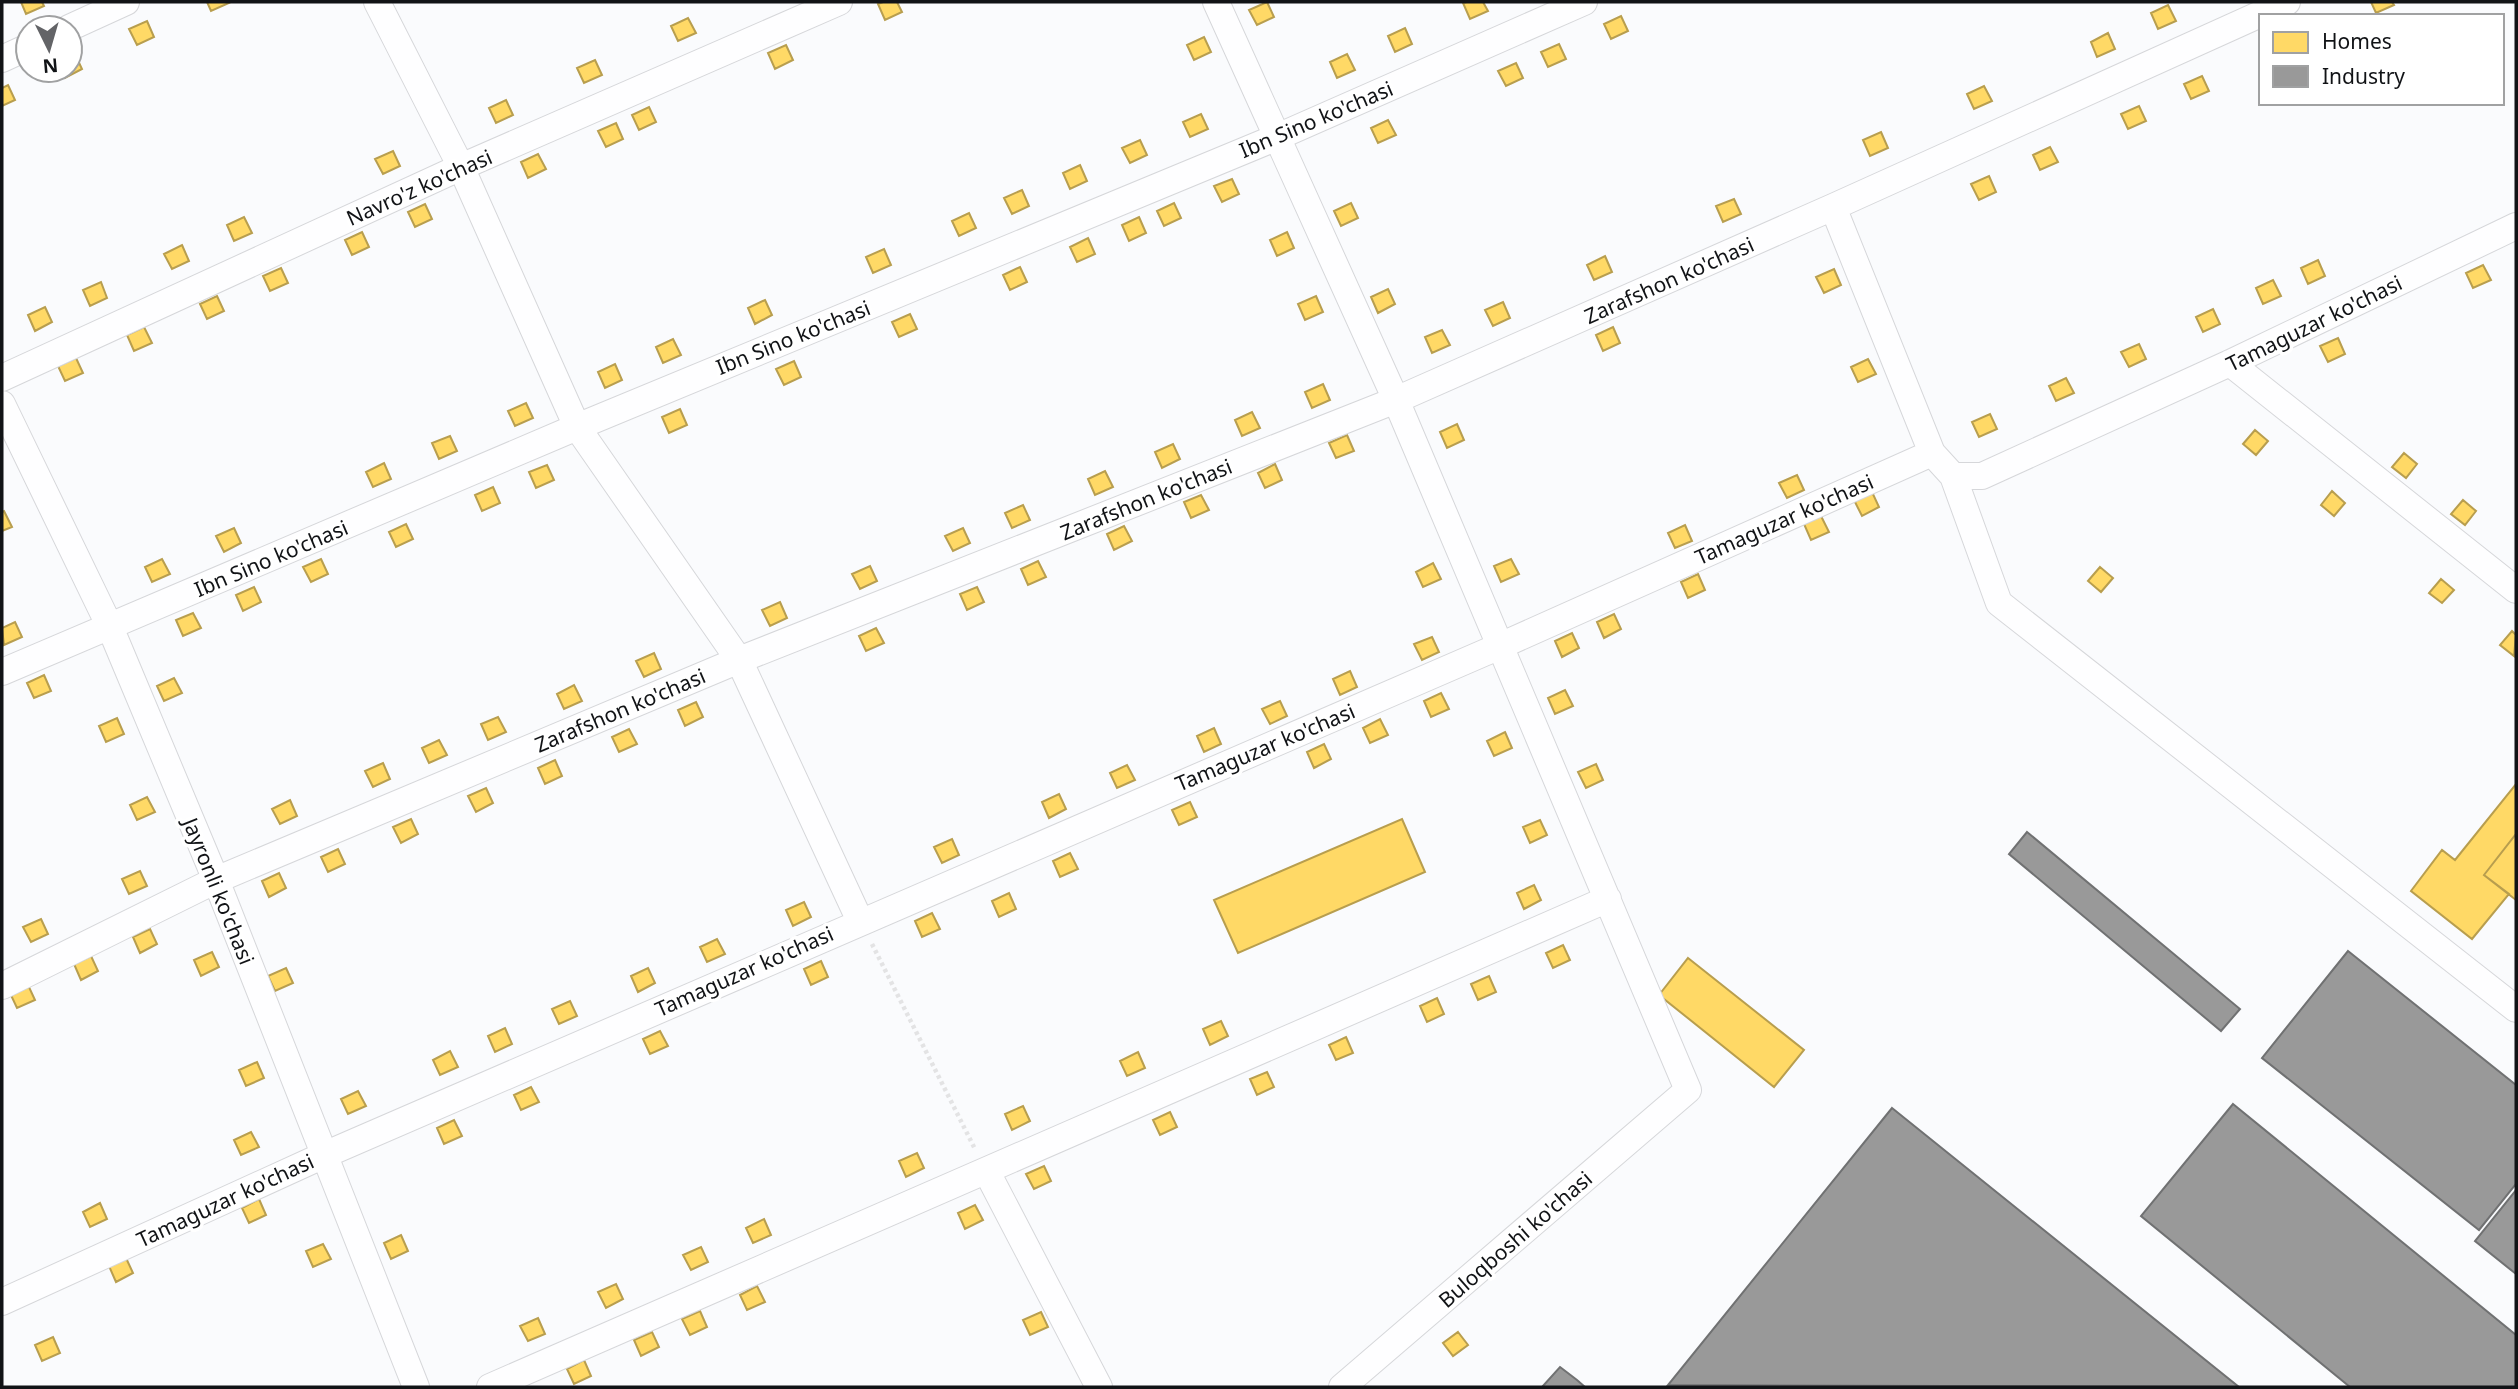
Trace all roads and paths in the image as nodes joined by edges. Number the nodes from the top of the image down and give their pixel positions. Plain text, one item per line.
1 (126, 2) edge
2 (377, 2) edge
3 (839, 2) edge
4 (1216, 2) edge
5 (1584, 2) edge
6 (2287, 2) edge
7 (2260, 14) edge
8 (2259, 15) edge
9 (84, 21) edge
10 (1275, 138) junction
11 (461, 167) junction
12 (1833, 207) junction
13 (2516, 226) edge
14 (2230, 363) junction
15 (2, 378) edge
16 (1396, 400) junction
17 (2, 404) edge
18 (577, 427) junction
19 (1932, 453) junction
20 (1953, 476) junction
21 (2516, 590) edge
22 (110, 627) junction
23 (1500, 646) junction
24 (739, 660) junction
25 (2, 672) edge
26 (216, 880) junction
27 (1608, 899) junction
28 (860, 921) junction
29 (2, 986) edge
30 (2516, 1009) edge
31 (322, 1156) junction
32 (987, 1172) junction
33 (2, 1302) edge
34 (1092, 1385) edge
35 (416, 1387) edge
36 (490, 1387) edge
37 (1342, 1387) edge

1 - 9 street
2 - 11 street
3 - 11 street, Navro'z ko'chasi
4 - 10 street
5 - 10 street, Ibn Sino ko'chasi
6 - 7 street, Zarafshon ko'chasi
8 - 12 street, Zarafshon ko'chasi
10 - 16 street
10 - 18 street, Ibn Sino ko'chasi
11 - 15 street, Navro'z ko'chasi
11 - 18 street
12 - 16 street, Zarafshon ko'chasi
12 - 19 street
13 - 14 street, Tamaguzar ko'chasi
14 - 20 street, Tamaguzar ko'chasi
14 - 21 street
16 - 23 street
16 - 24 street, Zarafshon ko'chasi
17 - 22 street, Jayronli ko'chasi
18 - 22 street, Ibn Sino ko'chasi
18 - 24 street
19 - 20 street
19 - 23 street, Tamaguzar ko'chasi
20 - 30 street
22 - 25 street, Ibn Sino ko'chasi
22 - 26 street, Jayronli ko'chasi
23 - 27 street
23 - 28 street, Tamaguzar ko'chasi
24 - 26 street, Zarafshon ko'chasi
24 - 28 street
26 - 29 street, Zarafshon ko'chasi
26 - 31 street, Jayronli ko'chasi
27 - 32 street
27 - 37 street, Buloqboshi ko'chasi
28 - 31 street, Tamaguzar ko'chasi
28 - 32 path
31 - 33 street, Tamaguzar ko'chasi
31 - 35 street, Jayronli ko'chasi
32 - 34 street
32 - 36 street

